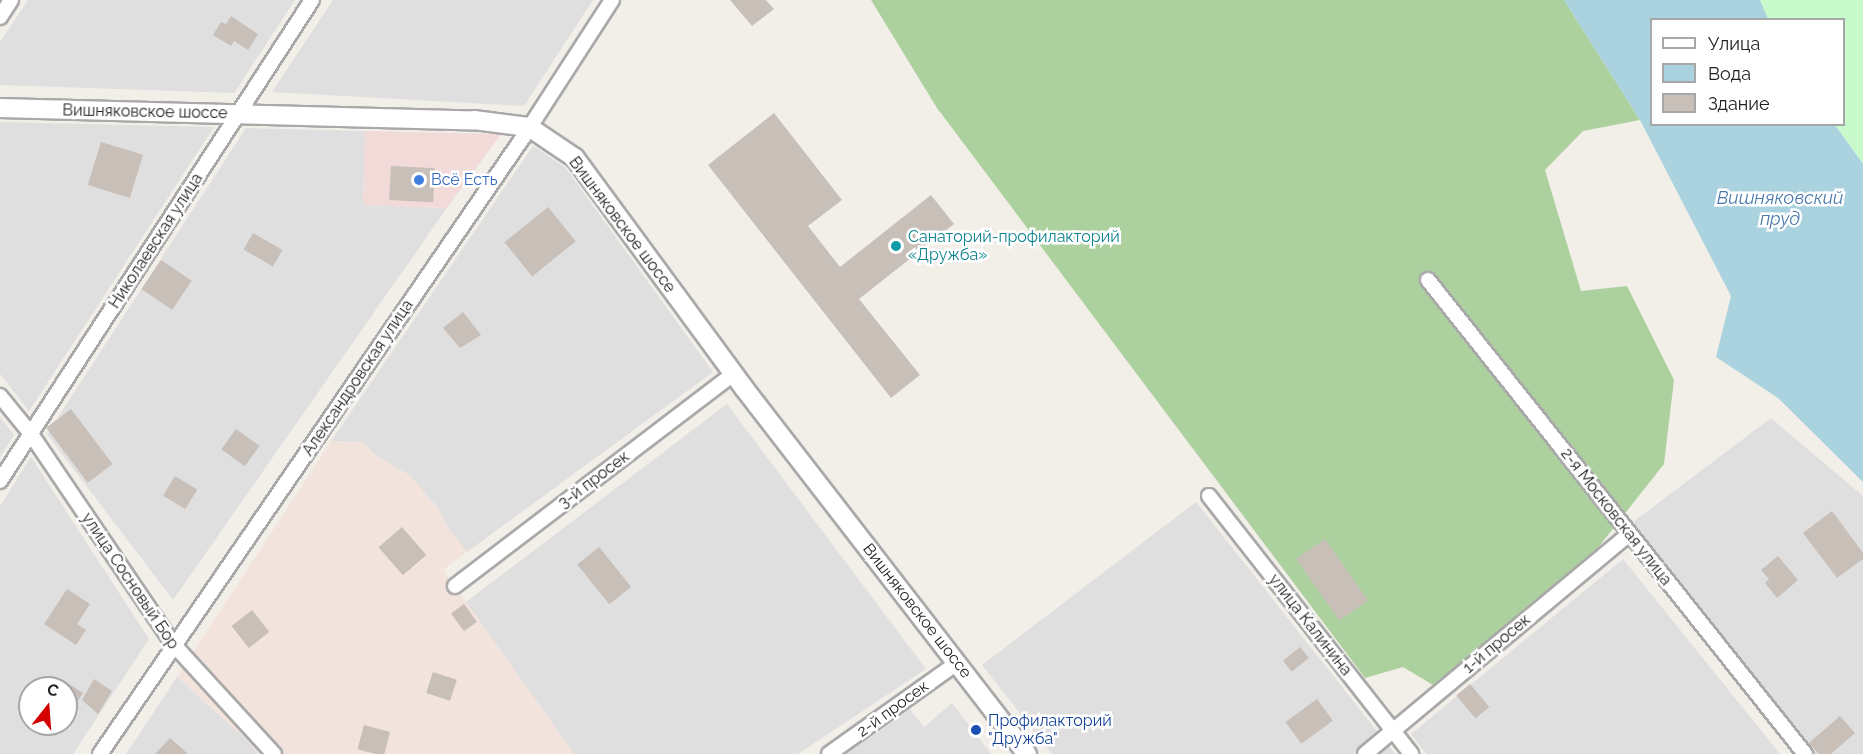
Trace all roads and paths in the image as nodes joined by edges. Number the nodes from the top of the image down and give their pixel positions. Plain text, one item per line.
1 (11, 0) edge
2 (312, 0) edge
3 (612, 0) edge
4 (0, 17) edge
5 (0, 108) edge
6 (238, 114) junction
7 (530, 127) junction
8 (1428, 280) dead end
9 (733, 374) junction
10 (0, 396) edge
11 (30, 434) junction
12 (0, 481) edge
13 (1209, 496) dead end
14 (1629, 534) junction
15 (455, 586) dead end
16 (174, 645) junction
17 (957, 663) junction
18 (1393, 730) junction
19 (100, 754) edge
20 (274, 754) edge
21 (829, 754) edge
22 (1027, 754) edge
23 (1365, 754) edge
24 (1411, 754) edge
25 (1804, 754) edge

1 - 4 street
2 - 6 street, Николаевская улица
3 - 7 street, Александровская улица
5 - 6 street, Вишняковское шоссе
6 - 7 street, Вишняковское шоссе
6 - 11 street, Николаевская улица
7 - 9 street, Вишняковское шоссе
7 - 16 street, Александровская улица
8 - 14 street, 2-я Московская улица
9 - 15 street, 3-й просек
9 - 17 street, Вишняковское шоссе
10 - 11 street, улица Сосновый Бор
11 - 12 street, Николаевская улица
11 - 16 street, улица Сосновый Бор
13 - 18 street, улица Калинина
14 - 18 street, 1-й просек
14 - 25 street, 2-я Московская улица
16 - 19 street, Александровская улица
16 - 20 street, улица Сосновый Бор
17 - 21 street, 2-й просек
17 - 22 street, Вишняковское шоссе
18 - 23 street, 1-й просек
18 - 24 street, улица Калинина

